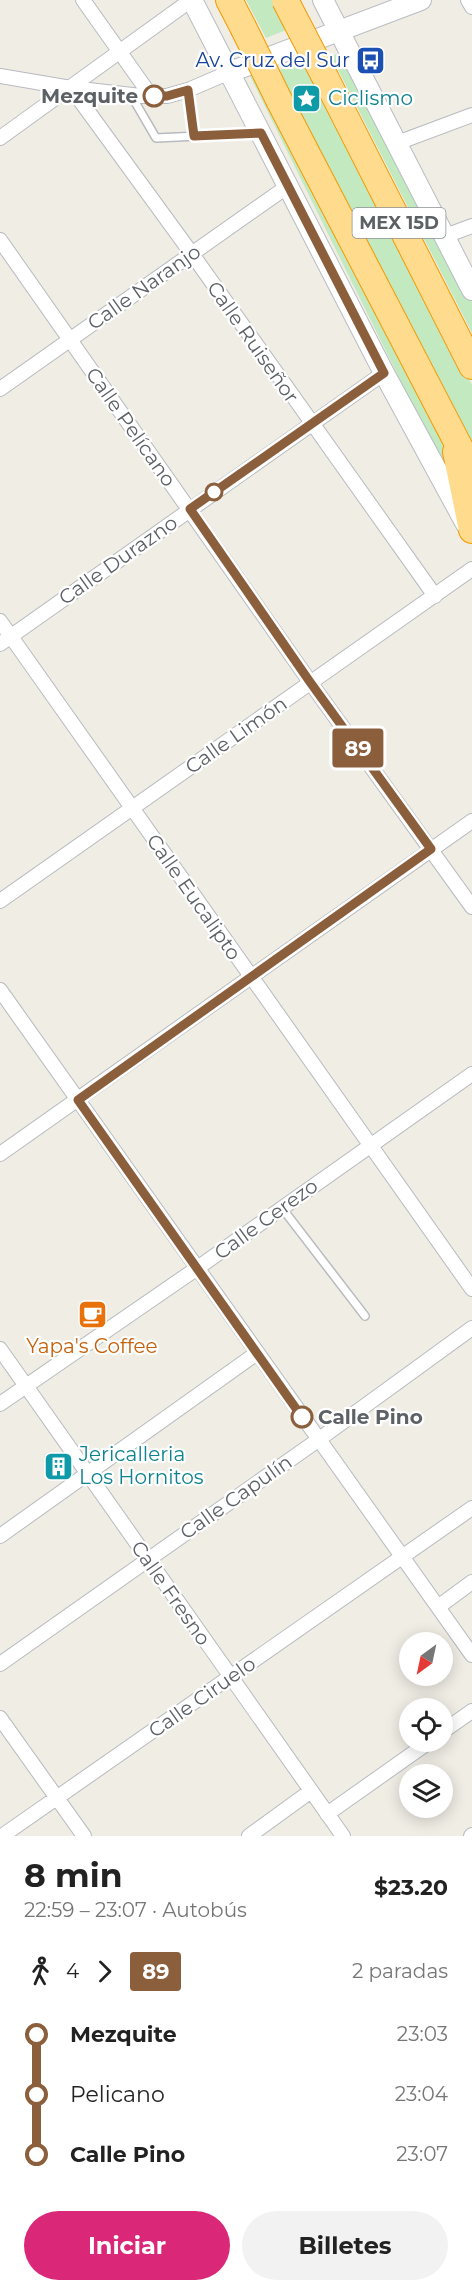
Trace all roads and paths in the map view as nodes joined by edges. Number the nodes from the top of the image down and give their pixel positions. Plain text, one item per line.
1 (84, 0) edge
2 (191, 0) edge
3 (230, 0) edge
4 (285, 0) edge
5 (323, 0) edge
6 (421, 0) edge
7 (468, 0) edge
8 (472, 7) edge
9 (338, 32) junction
10 (118, 51) junction
11 (230, 72) junction
12 (0, 76) edge
13 (71, 88) junction
14 (188, 90) junction
15 (131, 95) junction
16 (151, 96) junction
17 (472, 115) edge
18 (261, 133) junction
19 (194, 136) junction
20 (0, 138) edge
21 (397, 143) junction
22 (288, 186) junction
23 (472, 226) edge
24 (445, 236) junction
25 (0, 240) edge
26 (192, 254) junction
27 (472, 290) edge
28 (69, 339) junction
29 (472, 366) edge
30 (384, 373) junction
31 (0, 389) edge
32 (311, 423) junction
33 (452, 432) junction
34 (472, 471) edge
35 (190, 509) junction
36 (472, 530) edge
37 (472, 536) edge
38 (472, 569) edge
39 (435, 596) junction
40 (0, 621) edge
41 (5, 640) edge
42 (310, 682) junction
43 (131, 808) junction
44 (472, 821) edge
45 (431, 849) junction
46 (0, 901) edge
47 (472, 907) edge
48 (251, 977) junction
49 (0, 990) edge
50 (472, 1074) edge
51 (78, 1100) junction
52 (370, 1145) junction
53 (0, 1154) edge
54 (282, 1208) junction
55 (196, 1269) junction
56 (472, 1289) edge
57 (365, 1316) dead end
58 (472, 1329) edge
59 (0, 1349) edge
60 (256, 1353) junction
61 (26, 1386) junction
62 (0, 1404) edge
63 (318, 1440) junction
64 (89, 1474) junction
65 (472, 1508) edge
66 (0, 1536) edge
67 (402, 1557) junction
68 (148, 1559) junction
69 (472, 1582) edge
70 (438, 1607) junction
71 (472, 1655) edge
72 (0, 1664) edge
73 (230, 1678) junction
74 (472, 1711) edge
75 (0, 1718) edge
76 (453, 1724) edge
77 (415, 1752) edge
78 (311, 1791) junction
79 (57, 1796) junction
80 (327, 1814) junction
81 (2, 1836) edge
82 (84, 1836) edge
83 (249, 1836) edge
84 (343, 1836) edge

1 - 10 street
2 - 10 street
2 - 11 main road
3 - 33 highway, MEX 15D, bridge
4 - 29 highway, MEX 15D, bridge
5 - 9 main road
6 - 9 main road
7 - 8 street
9 - 11 main road
9 - 21 main road
10 - 13 street
10 - 16 street
11 - 14 street
11 - 18 main road
12 - 13 street
13 - 15 street
13 - 20 street
13 - 26 street, Calle Ruiseñor
14 - 16 street
14 - 19 lane
15 - 16 street
15 - 19 lane
17 - 21 street
18 - 19 lane
18 - 22 main road
21 - 24 main road
22 - 26 street, Calle Naranjo
22 - 30 main road
23 - 24 street
24 - 27 main road
25 - 28 street, Calle Pelícano
26 - 28 street, Calle Naranjo
26 - 32 street, Calle Ruiseñor
28 - 31 street, Calle Naranjo
28 - 35 street, Calle Pelícano
30 - 32 street, Calle Durazno
30 - 37 main road
32 - 35 street, Calle Durazno
32 - 39 street, Calle Ruiseñor
33 - 34 highway, MEX 15D
33 - 36 highway
35 - 41 street, Calle Durazno
35 - 42 street, Calle Pelícano
38 - 39 street, Calle Limón
39 - 42 street, Calle Limón
40 - 41 street, Calle Eucalipto
41 - 43 street, Calle Eucalipto
42 - 43 street, Calle Limón
42 - 45 street, Calle Pelícano
43 - 46 street, Calle Limón
43 - 48 street, Calle Eucalipto
44 - 45 street
45 - 47 street, Calle Pelícano
45 - 48 street
48 - 51 street
48 - 52 street, Calle Eucalipto
49 - 51 street
50 - 52 street, Calle Cerezo
51 - 53 street
51 - 55 street
52 - 54 street, Calle Cerezo
52 - 56 street, Calle Eucalipto
54 - 55 street, Calle Cerezo
54 - 57 lane
55 - 60 street
55 - 61 street, Calle Cerezo
58 - 63 street, Calle Capulín
59 - 61 street, Calle Fresno
60 - 63 street
60 - 64 street
61 - 62 street, Calle Cerezo
61 - 64 street, Calle Fresno
63 - 67 street
63 - 68 street, Calle Capulín
64 - 66 street
64 - 68 street, Calle Fresno
65 - 67 street, Calle Ciruelo
67 - 70 street
67 - 73 street, Calle Ciruelo
68 - 72 street, Calle Capulín
68 - 73 street, Calle Fresno
69 - 70 street
70 - 71 street
73 - 78 street, Calle Fresno
73 - 79 street, Calle Ciruelo
74 - 76 street
75 - 79 street
77 - 80 street
78 - 80 street, Calle Fresno
78 - 83 street
79 - 81 street, Calle Ciruelo
79 - 82 street
80 - 84 street, Calle Fresno

